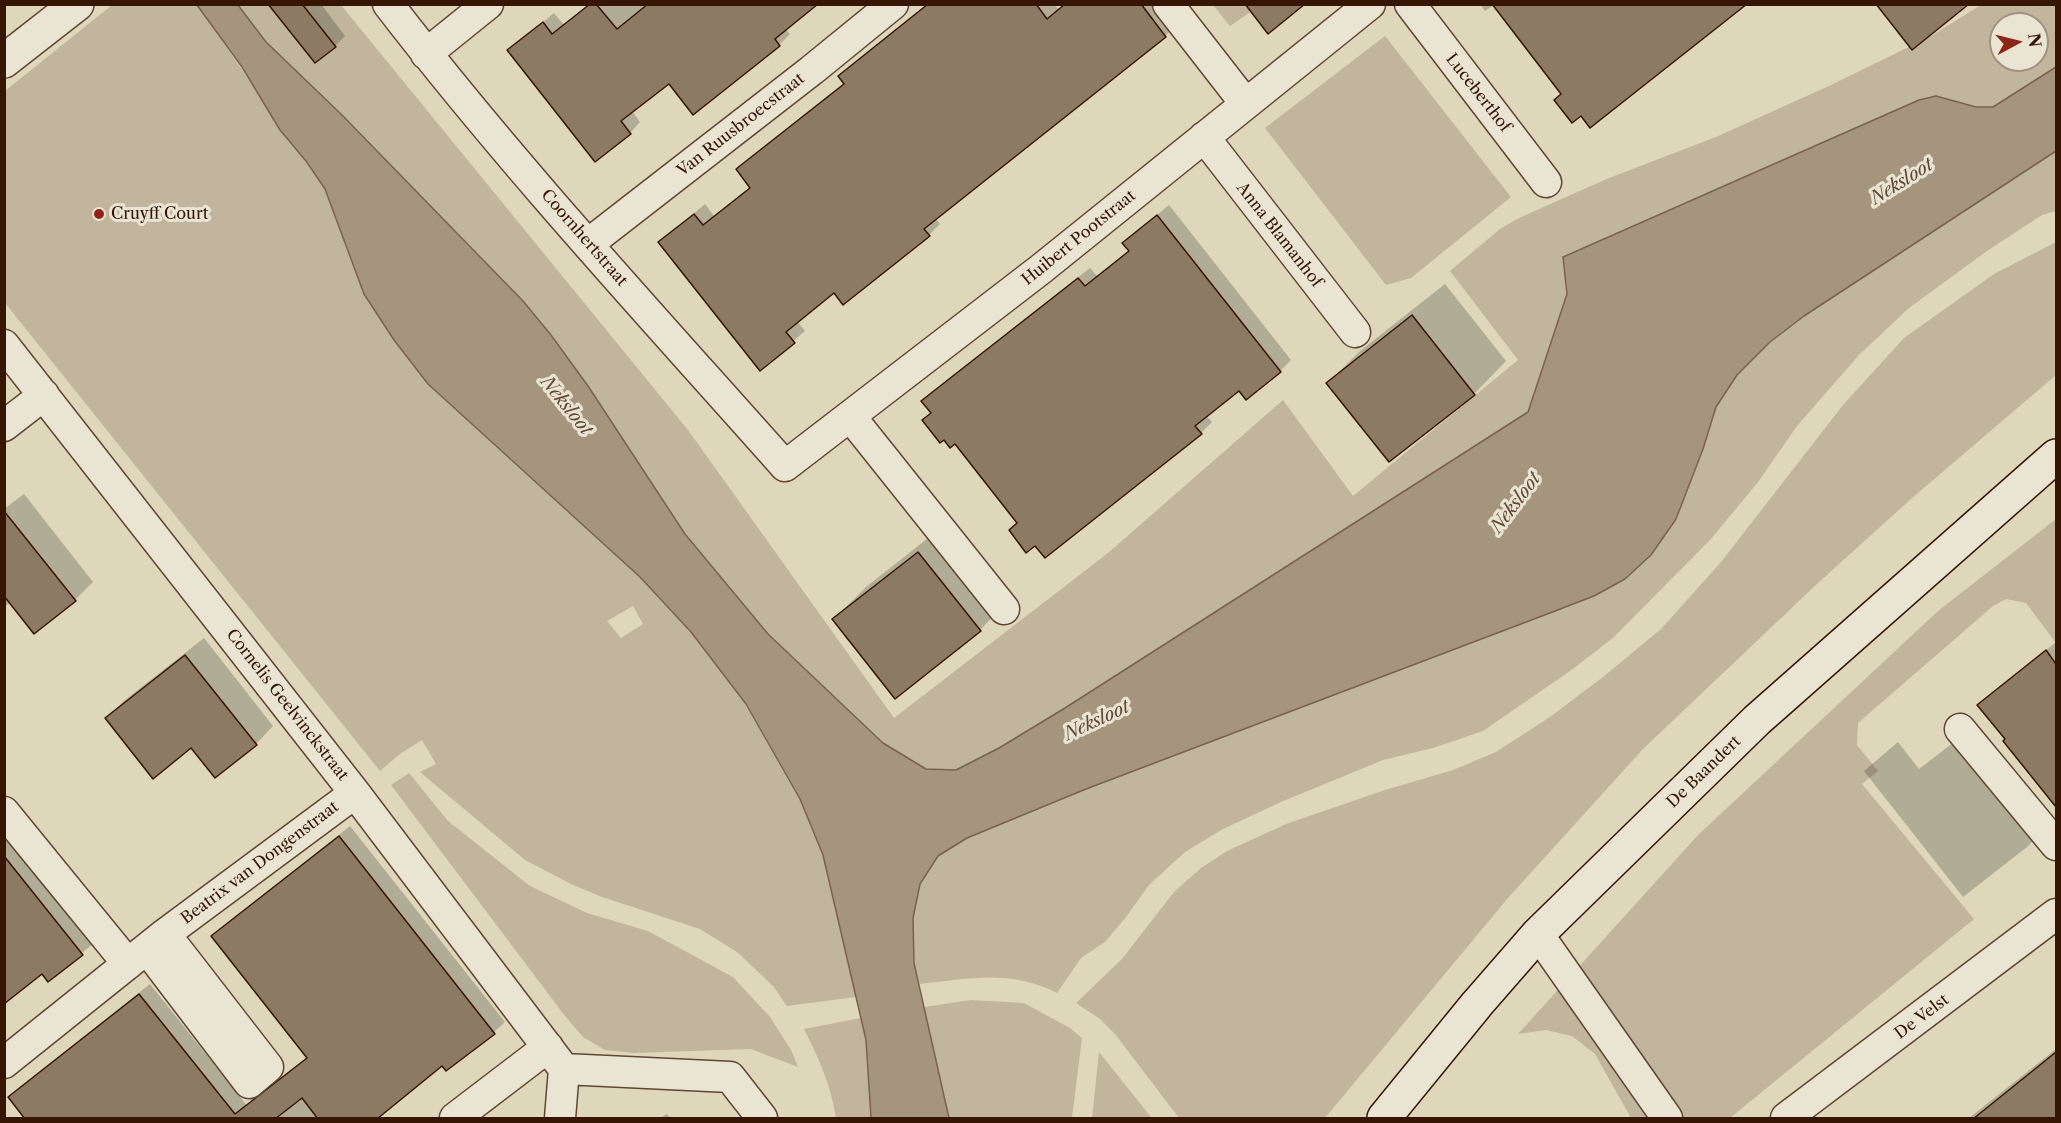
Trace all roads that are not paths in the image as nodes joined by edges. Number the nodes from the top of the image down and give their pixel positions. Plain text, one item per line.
1 (77, 4) edge
2 (388, 4) edge
3 (488, 4) edge
4 (893, 4) edge
5 (1168, 4) edge
6 (1370, 4) edge
7 (1410, 4) edge
8 (426, 54) junction
9 (4, 62) edge
10 (1245, 103) junction
11 (1204, 137) junction
12 (1546, 182) dead end
13 (588, 244) junction
14 (1355, 332) dead end
15 (4, 345) edge
16 (44, 395) junction
17 (850, 416) junction
18 (4, 426) edge
19 (2056, 456) edge
20 (785, 466) joint
21 (1004, 609) dead end
22 (1960, 729) dead end
23 (356, 793) junction
24 (4, 812) edge
25 (2056, 845) edge
26 (2056, 914) edge
27 (1538, 934) junction
28 (147, 949) junction
29 (556, 1058) junction
30 (4, 1063) edge
31 (455, 1119) edge
32 (560, 1119) edge
33 (762, 1119) edge
34 (1384, 1119) edge
35 (1667, 1119) edge
36 (1786, 1119) edge

1 - 9 main road
2 - 8 street, Coornhertstraat
3 - 8 street
4 - 13 street, Van Ruusbroecstraat
5 - 10 street
6 - 10 street, Huibert Pootstraat
7 - 12 street, Luceberthof
8 - 13 street, Coornhertstraat
10 - 11 street, Huibert Pootstraat
11 - 14 street, Anna Blamanhof
11 - 17 street, Huibert Pootstraat
13 - 20 street, Coornhertstraat
15 - 16 street, Cornelis Geelvinckstraat
16 - 18 street
16 - 23 street, Cornelis Geelvinckstraat
17 - 20 street, Huibert Pootstraat
17 - 21 street
19 - 27 main road, De Baandert
22 - 25 street
23 - 28 street, Beatrix van Dongenstraat
23 - 29 street, Cornelis Geelvinckstraat
24 - 28 street
26 - 36 street, De Velst
27 - 34 main road, De Baandert
27 - 35 street
28 - 30 street, Beatrix van Dongenstraat
29 - 31 street
29 - 32 street
29 - 33 street

